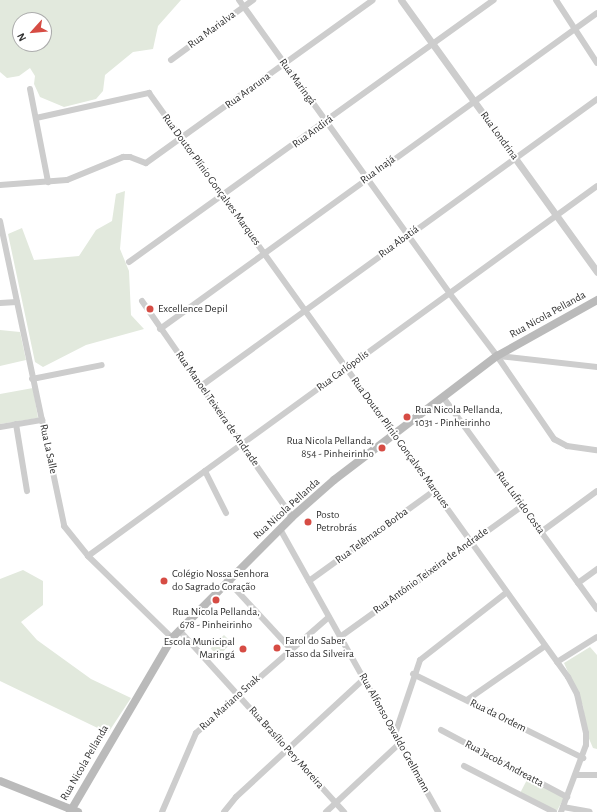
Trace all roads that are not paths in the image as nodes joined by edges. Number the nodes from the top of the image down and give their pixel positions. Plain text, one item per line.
1 (239, 0) edge
2 (253, 0) edge
3 (374, 0) edge
4 (401, 0) edge
5 (494, 0) edge
6 (556, 0) edge
7 (244, 6) junction
8 (597, 13) edge
9 (574, 28) junction
10 (432, 44) junction
11 (170, 60) dead end
12 (597, 63) edge
13 (285, 65) junction
14 (30, 89) dead end
15 (597, 99) edge
16 (473, 100) junction
17 (36, 118) junction
18 (326, 122) junction
19 (182, 139) junction
20 (514, 157) junction
21 (366, 178) junction
22 (48, 182) junction
23 (0, 185) edge
24 (597, 186) edge
25 (222, 197) junction
26 (556, 216) junction
27 (0, 221) edge
28 (407, 235) junction
29 (264, 252) junction
30 (130, 262) dead end
31 (597, 272) edge
32 (450, 294) junction
33 (597, 300) edge
34 (142, 301) dead end
35 (17, 302) junction
36 (0, 303) edge
37 (305, 310) junction
38 (160, 329) junction
39 (498, 356) junction
40 (102, 365) dead end
41 (597, 367) edge
42 (346, 368) junction
43 (32, 378) junction
44 (201, 386) junction
45 (443, 397) junction
46 (42, 420) junction
47 (16, 424) junction
48 (0, 427) edge
49 (393, 434) junction
50 (240, 445) junction
51 (597, 450) edge
52 (205, 470) junction
53 (27, 491) dead end
54 (434, 491) junction
55 (597, 491) edge
56 (522, 506) junction
57 (226, 513) dead end
58 (292, 517) junction
59 (280, 529) junction
60 (541, 532) junction
61 (471, 542) junction
62 (88, 556) junction
63 (597, 569) edge
64 (227, 580) junction
65 (309, 581) junction
66 (578, 583) junction
67 (507, 592) junction
68 (597, 609) edge
69 (329, 617) junction
70 (179, 630) junction
71 (340, 637) junction
72 (597, 637) edge
73 (172, 638) junction
74 (545, 646) junction
75 (292, 649) junction
76 (557, 662) junction
77 (413, 674) junction
78 (364, 679) junction
79 (238, 695) junction
80 (467, 700) junction
81 (441, 730) dead end
82 (395, 734) junction
83 (400, 743) junction
84 (287, 749) junction
85 (583, 758) junction
86 (464, 766) dead end
87 (577, 774) junction
88 (597, 775) edge
89 (0, 781) edge
90 (567, 797) junction
91 (336, 803) junction
92 (562, 810) edge
93 (73, 811) edge
94 (435, 811) edge
95 (162, 812) edge
96 (224, 812) edge
97 (326, 812) edge
98 (344, 812) edge
99 (554, 812) edge
100 (590, 812) edge

1 - 7 street, Rua Maringá
2 - 7 street, Rua Marialva
3 - 13 street, Rua Araruna
4 - 10 street, Rua Londrina
5 - 10 street, Rua Andirá
6 - 9 street
7 - 11 street, Rua Marialva
7 - 13 street, Rua Maringá
8 - 9 street, Rua Inajá
9 - 12 street
9 - 16 street, Rua Inajá
10 - 16 street, Rua Londrina
10 - 18 street, Rua Andirá
13 - 18 street, Rua Maringá
13 - 19 street, Rua Araruna
14 - 17 street
15 - 20 street, Rua Abatiá
16 - 20 street, Rua Londrina
16 - 21 street, Rua Inajá
17 - 19 street, Rua Doutor Plínio Gonçalves Marques
17 - 22 street
18 - 21 street, Rua Maringá
18 - 25 street, Rua Andirá
19 - 22 street, Rua Araruna
19 - 25 street, Rua Doutor Plínio Gonçalves Marques
20 - 26 street, Rua Londrina
20 - 28 street, Rua Abatiá
21 - 28 street, Rua Maringá
21 - 29 street, Rua Inajá
22 - 23 street
24 - 26 street, Rua Carlópolis
25 - 29 street, Rua Doutor Plínio Gonçalves Marques
25 - 30 street, Rua Andirá
26 - 31 street, Rua Londrina
26 - 32 street, Rua Carlópolis
27 - 35 street, Rua La Salle
28 - 32 street, Rua Maringá
28 - 37 street, Rua Abatiá
29 - 37 street, Rua Doutor Plínio Gonçalves Marques
29 - 38 street, Rua Inajá
32 - 39 street, Rua Maringá
32 - 42 street, Rua Carlópolis
33 - 39 main road, Rua Nicola Pellanda
34 - 38 street, Rua Manoel Teixeira de Andrade
35 - 36 street
35 - 43 street, Rua La Salle
37 - 42 street, Rua Doutor Plínio Gonçalves Marques
37 - 44 street, Rua Abatiá
38 - 44 street, Rua Manoel Teixeira de Andrade
39 - 41 street
39 - 45 main road, Rua Nicola Pellanda
39 - 51 street, Rua Maringá
40 - 43 street
42 - 49 street, Rua Doutor Plínio Gonçalves Marques
42 - 50 street, Rua Carlópolis
43 - 46 street, Rua La Salle
44 - 50 street, Rua Manoel Teixeira de Andrade
45 - 49 main road, Rua Nicola Pellanda
45 - 56 street, Rua Lufrido Costa
46 - 47 street
46 - 62 street, Rua La Salle
47 - 48 street
47 - 53 street
49 - 54 street, Rua Doutor Plínio Gonçalves Marques
49 - 58 main road, Rua Nicola Pellanda
50 - 52 street, Rua Carlópolis
50 - 58 street, Rua Manoel Teixeira de Andrade
52 - 57 street
52 - 62 street, Rua Carlópolis
54 - 61 street, Rua Doutor Plínio Gonçalves Marques
54 - 65 street, Rua Telêmaco Borba
55 - 60 street
56 - 60 street, Rua Lufrido Costa
56 - 61 street, Rua Antônio Teixeira de Andrade
58 - 59 main road, Rua Nicola Pellanda
59 - 64 main road, Rua Nicola Pellanda
59 - 65 street, Rua Alfonso Osvaldo Grellmann
60 - 66 street, Rua Lufrido Costa
61 - 67 street, Rua Doutor Plínio Gonçalves Marques
61 - 71 street, Rua Antônio Teixeira de Andrade
62 - 73 street, Rua La Salle
63 - 66 street
64 - 70 main road, Rua Nicola Pellanda
64 - 75 street
65 - 69 street, Rua Alfonso Osvaldo Grellmann
66 - 68 street, Rua Lufrido Costa
67 - 74 street, Rua Doutor Plínio Gonçalves Marques
67 - 77 street
69 - 71 street, Rua Alfonso Osvaldo Grellmann
69 - 75 street, Rua Mariano Snak
70 - 73 main road, Rua Nicola Pellanda
70 - 79 street, Rua Brasílio Pery Moreira
71 - 78 street, Rua Alfonso Osvaldo Grellmann
72 - 76 street
73 - 93 main road, Rua Nicola Pellanda
74 - 76 street, Rua Doutor Plínio Gonçalves Marques
74 - 80 street
75 - 79 street, Rua Mariano Snak
76 - 85 street, Rua Doutor Plínio Gonçalves Marques
77 - 80 street, Rua da Ordem
77 - 82 street
78 - 82 street, Rua Alfonso Osvaldo Grellmann
78 - 84 street
79 - 84 street, Rua Brasílio Pery Moreira
79 - 95 street, Rua Mariano Snak
80 - 85 street, Rua da Ordem
81 - 90 street, Rua Jacob Andreatta
82 - 83 street, Rua Alfonso Osvaldo Grellmann
83 - 91 street
83 - 94 street, Rua Alfonso Osvaldo Grellmann
84 - 91 street, Rua Brasílio Pery Moreira
84 - 96 street
85 - 87 street, Rua Doutor Plínio Gonçalves Marques
86 - 99 street
87 - 88 street
87 - 90 street, Rua Doutor Plínio Gonçalves Marques
89 - 93 main road
90 - 92 street, Rua Doutor Plínio Gonçalves Marques
91 - 97 street
91 - 98 street, Rua Brasílio Pery Moreira
92 - 100 street

